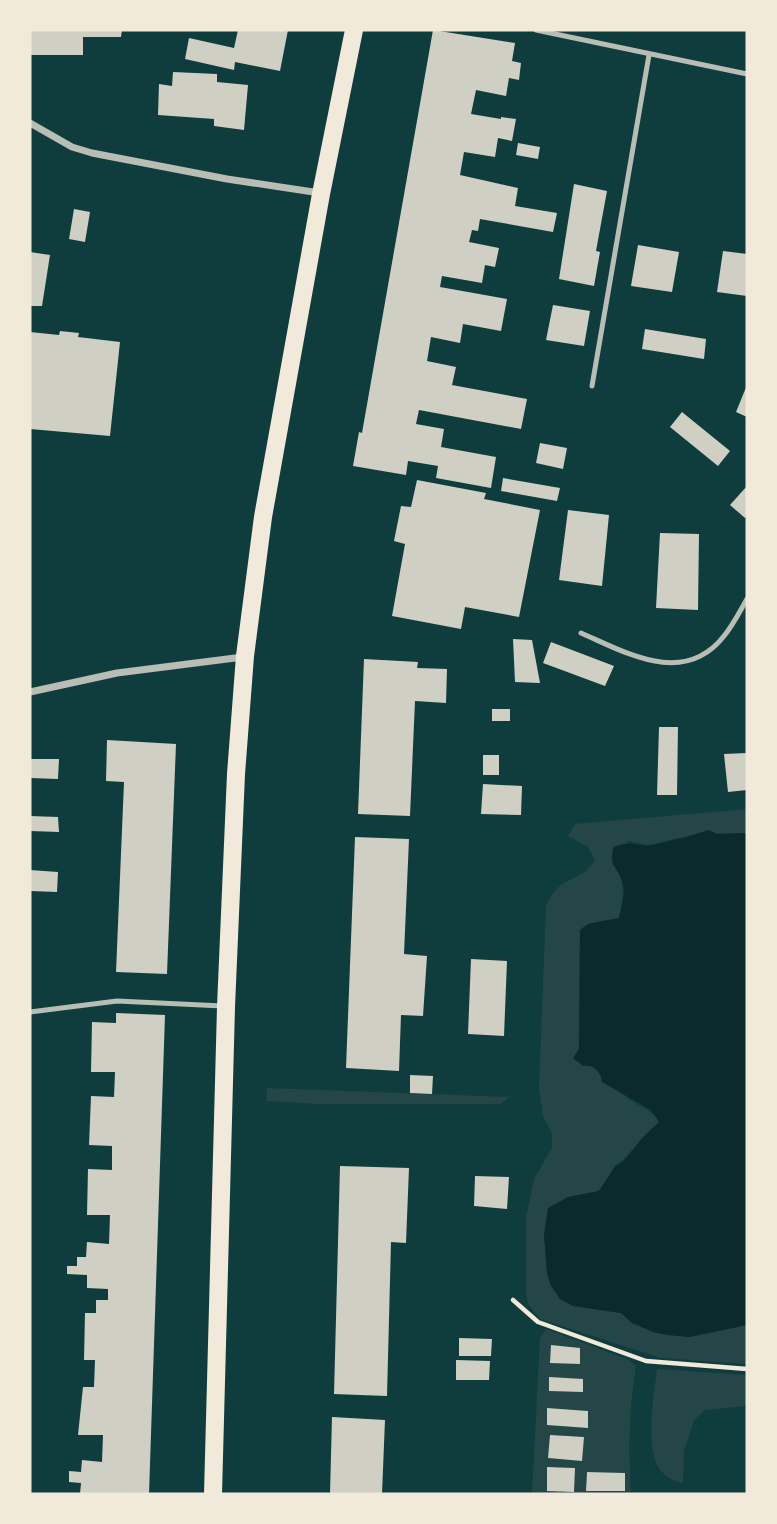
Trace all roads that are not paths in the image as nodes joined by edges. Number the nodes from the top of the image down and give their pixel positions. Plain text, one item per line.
1 (354, 30) edge
2 (536, 30) edge
3 (649, 55) junction
4 (747, 74) edge
5 (30, 124) edge
6 (321, 194) junction
7 (592, 386) dead end
8 (747, 599) edge
9 (581, 633) dead end
10 (245, 656) junction
11 (30, 692) edge
12 (226, 1007) junction
13 (30, 1012) edge
14 (213, 1494) edge

1 - 6 main road
2 - 3 lane
3 - 4 lane
3 - 7 lane
5 - 6 street
6 - 10 main road
8 - 9 lane
10 - 11 street
10 - 12 main road
12 - 13 lane
12 - 14 main road

